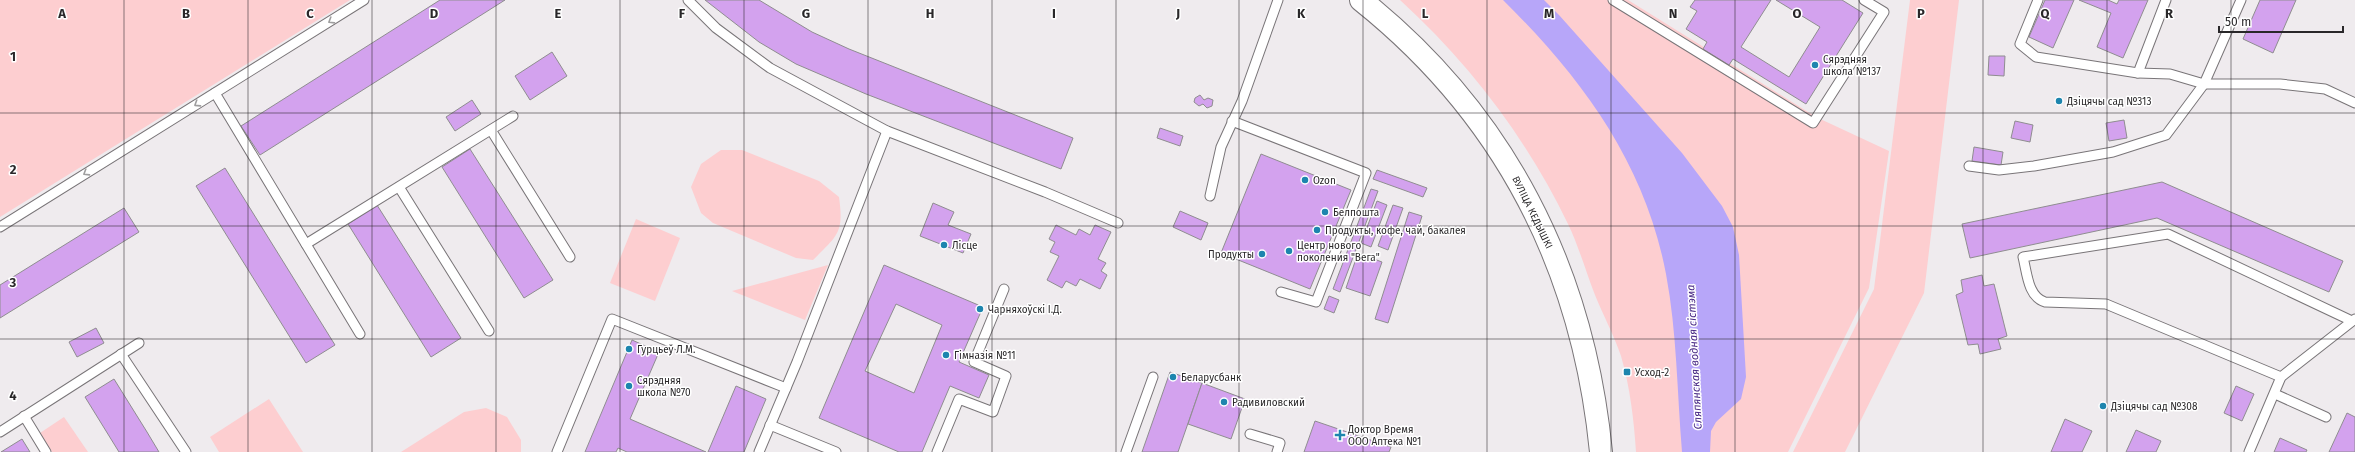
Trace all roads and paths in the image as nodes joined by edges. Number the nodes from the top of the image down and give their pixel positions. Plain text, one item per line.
1 (364, 0) edge
2 (688, 0) edge
3 (1278, 0) edge
4 (1360, 0) edge
5 (1613, 0) edge
6 (1864, 0) edge
7 (2038, 0) edge
8 (2166, 0) edge
9 (2241, 0) edge
10 (2138, 73) junction
11 (2204, 84) junction
12 (215, 92) junction
13 (2355, 103) edge
14 (513, 116) dead end
15 (1232, 122) junction
16 (491, 130) junction
17 (887, 130) junction
18 (1969, 166) dead end
19 (399, 187) junction
20 (1210, 196) dead end
21 (1118, 223) dead end
22 (0, 227) edge
23 (306, 244) junction
24 (570, 257) dead end
25 (1004, 289) dead end
26 (1281, 292) dead end
27 (2354, 320) edge
28 (489, 330) dead end
29 (360, 334) dead end
30 (139, 343) dead end
31 (121, 354) junction
32 (1153, 377) dead end
33 (2282, 377) junction
34 (786, 388) junction
35 (2275, 394) junction
36 (24, 416) junction
37 (2326, 416) dead end
38 (770, 425) junction
39 (0, 432) edge
40 (1250, 434) dead end
41 (46, 452) edge
42 (186, 452) edge
43 (557, 452) edge
44 (759, 452) edge
45 (836, 452) edge
46 (937, 452) edge
47 (1126, 452) edge
48 (1277, 452) edge
49 (1601, 452) edge
50 (2249, 452) edge

1 -> 12 lane
2 - 17 lane
3 - 15 lane
4 - 49 street, ВУЛІЦА КЕДЫШКІ
5 - 6 lane
7 - 10 lane
8 - 10 lane
9 - 11 lane
10 - 11 lane
11 - 13 lane
11 - 18 lane
12 -> 22 lane
12 - 23 lane
14 - 16 lane
15 - 20 lane
15 - 26 lane
16 - 19 lane
16 - 24 lane
17 - 21 lane
17 - 34 lane
19 - 23 lane
19 - 28 lane
23 - 29 lane
25 - 46 lane
27 - 33 lane
27 - 33 lane
30 - 31 lane
31 - 36 lane
31 - 42 lane
32 - 47 lane
33 - 35 lane
34 - 38 lane
34 - 43 lane
35 - 37 lane
35 - 50 lane
36 - 39 lane
36 - 41 lane
38 - 44 lane
38 - 45 lane
40 - 48 lane

